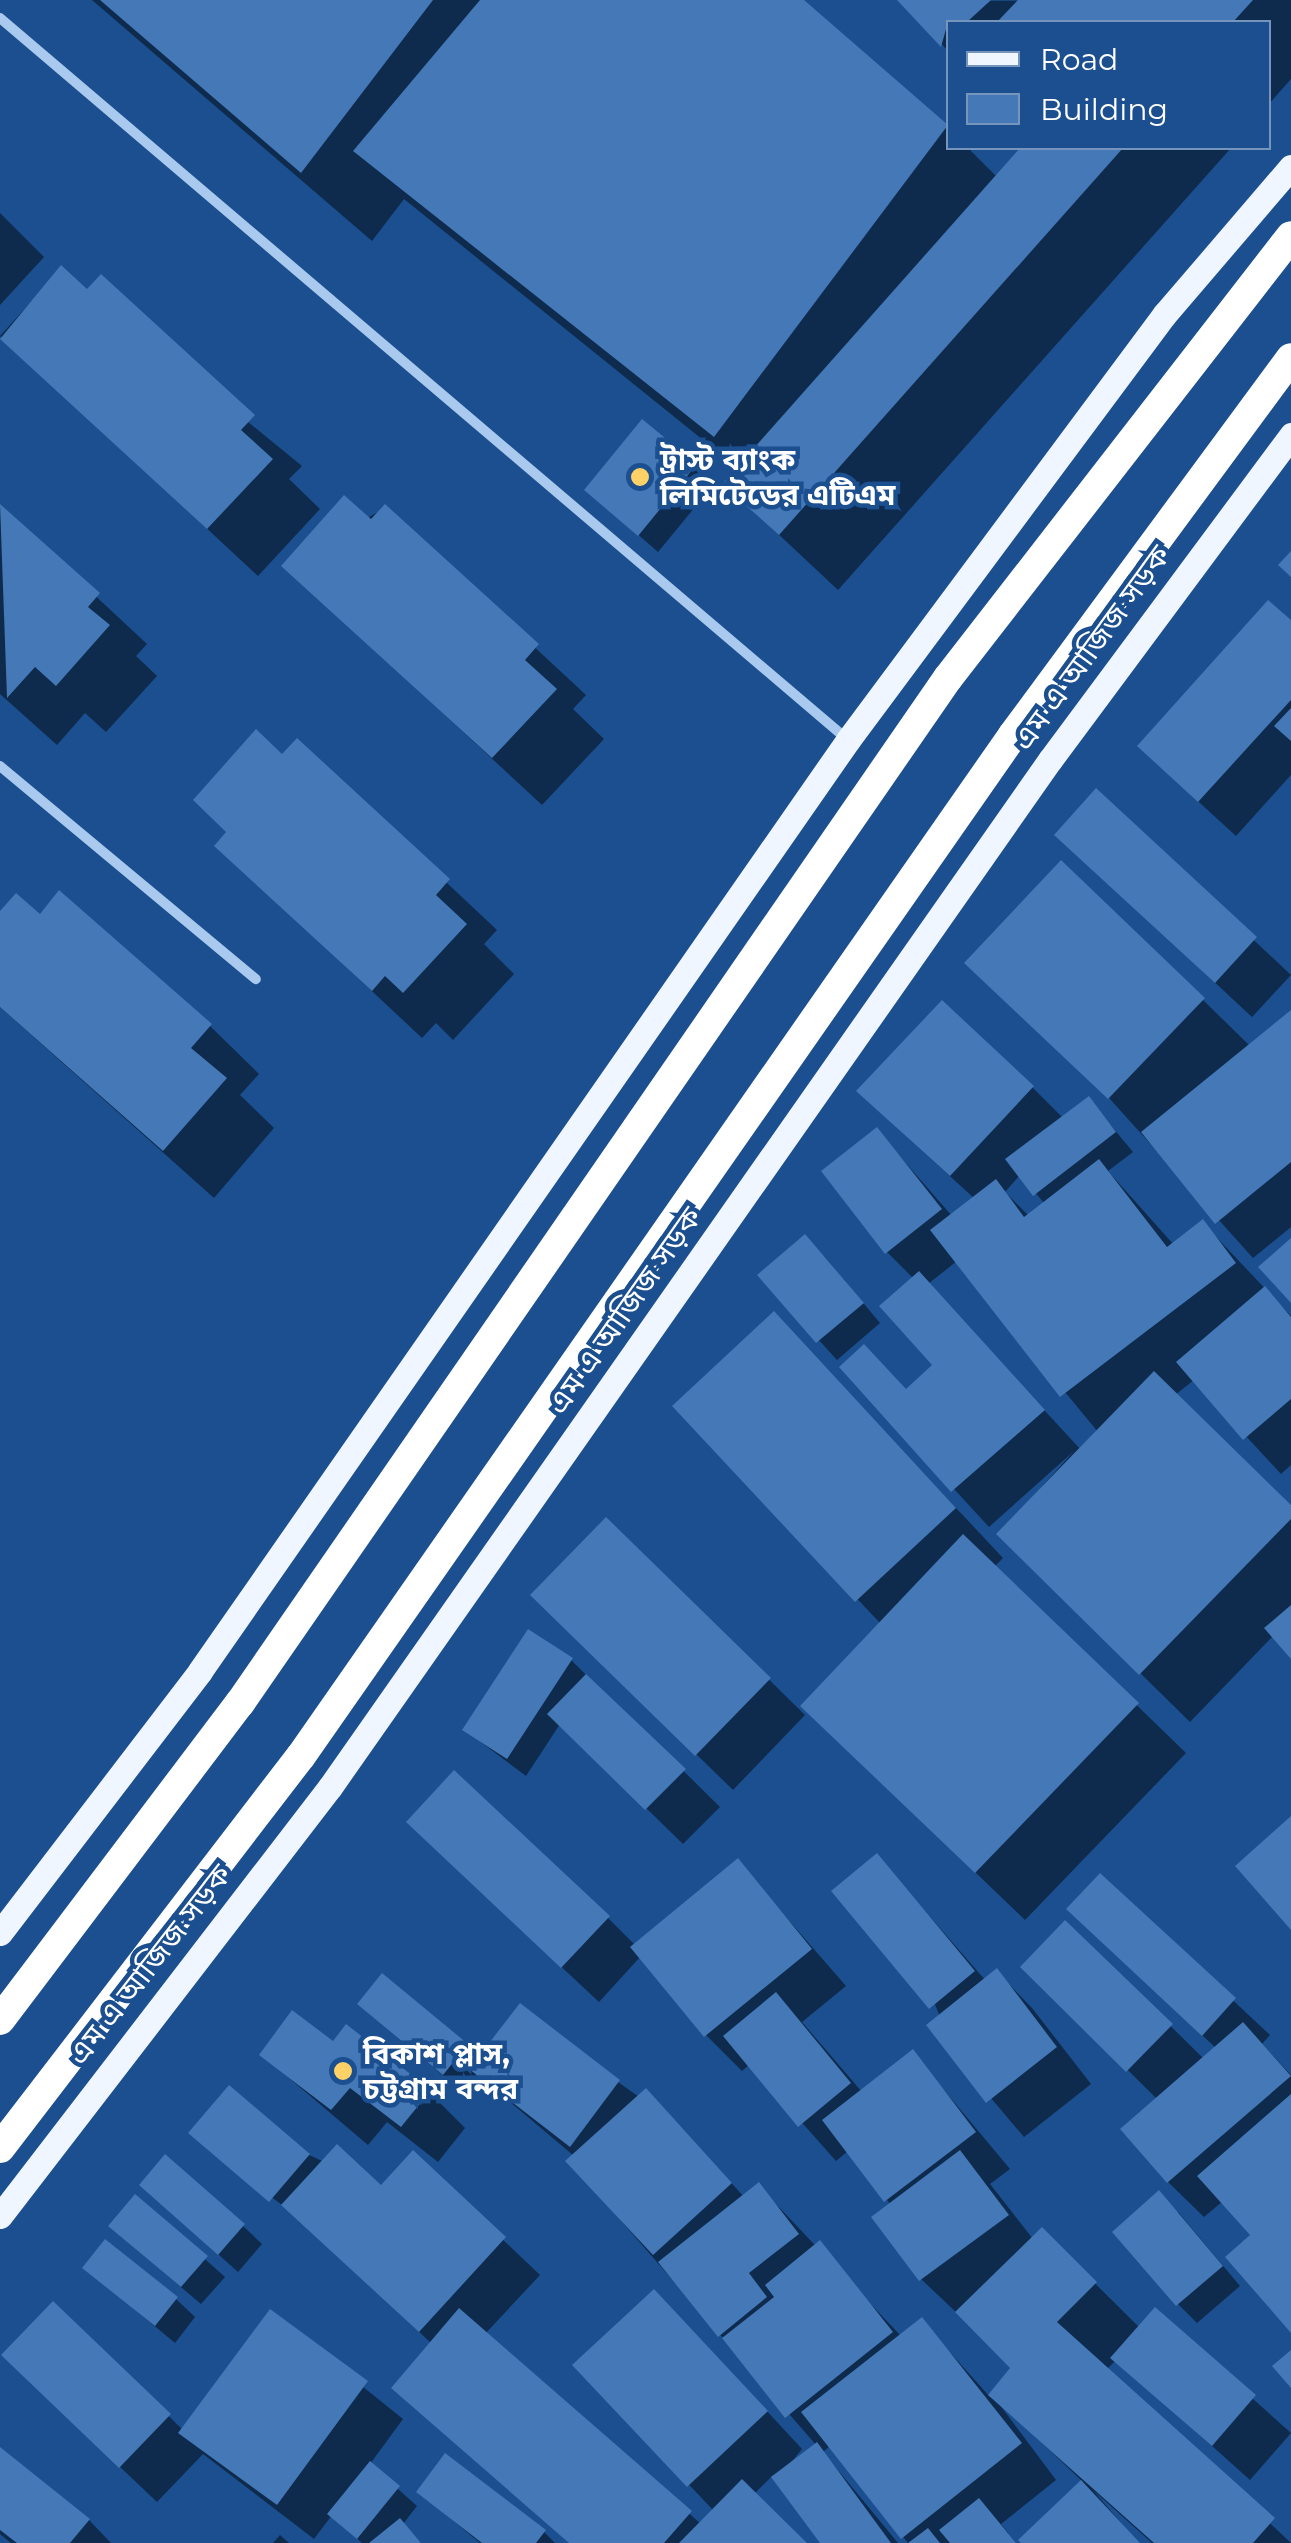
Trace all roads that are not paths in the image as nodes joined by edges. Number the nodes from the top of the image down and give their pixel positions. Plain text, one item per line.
1 (0, 18) edge
2 (1291, 167) edge
3 (1291, 236) edge
4 (1291, 358) edge
5 (1291, 434) edge
6 (848, 740) junction
7 (0, 766) edge
8 (256, 979) dead end
9 (0, 1933) edge
10 (0, 2020) edge
11 (0, 2148) edge
12 (0, 2216) edge

1 - 6 street
2 - 6 main road
3 - 10 highway
4 - 11 highway
5 - 12 main road, এম এ আজিজ সড়ক
6 - 9 main road
7 - 8 street

